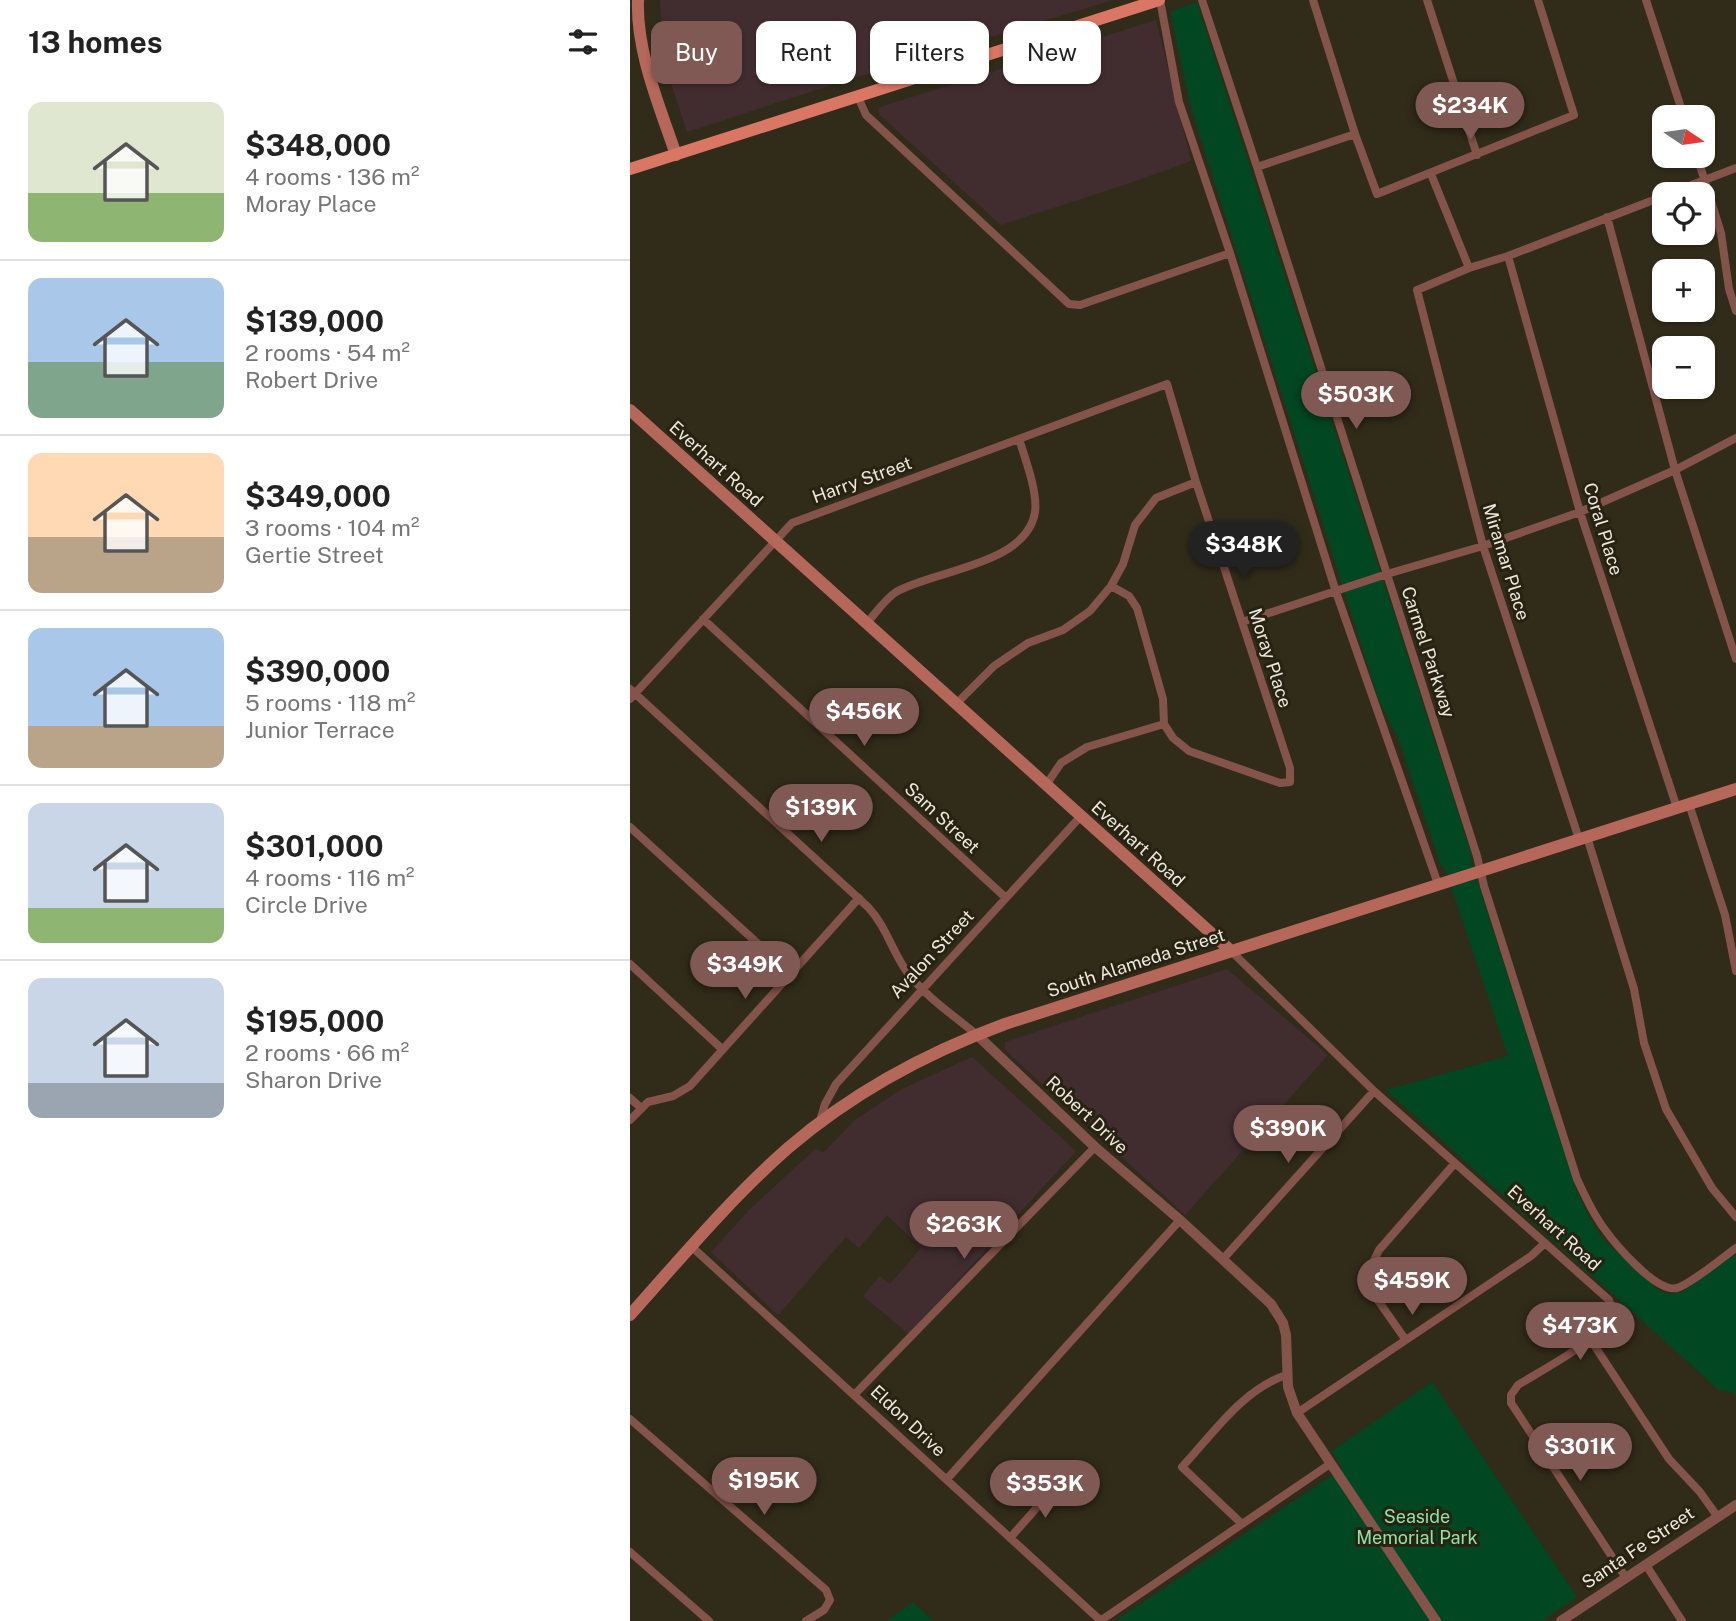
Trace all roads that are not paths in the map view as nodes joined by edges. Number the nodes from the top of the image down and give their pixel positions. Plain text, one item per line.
1 (1159, 0) edge
2 (1202, 0) edge
3 (1313, 0) edge
4 (1427, 0) edge
5 (1538, 0) edge
6 (1646, 0) edge
7 (635, 6) edge
8 (858, 97) junction
9 (1680, 105) edge
10 (1355, 134) junction
11 (676, 155) junction
12 (1477, 155) junction
13 (1257, 167) junction
14 (1701, 168) edge
15 (1736, 168) edge
16 (630, 169) edge
17 (1431, 174) junction
18 (1705, 180) junction
19 (1700, 182) edge
20 (1652, 200) edge
21 (1607, 217) junction
22 (1230, 253) junction
23 (1508, 256) junction
24 (1469, 268) junction
25 (1736, 311) edge
26 (1167, 384) joint
27 (630, 410) edge
28 (1736, 438) edge
29 (1019, 439) junction
30 (1675, 470) junction
31 (1196, 482) junction
32 (1580, 512) junction
33 (775, 541) junction
34 (1483, 546) junction
35 (1387, 574) junction
36 (1111, 586) junction
37 (1336, 592) junction
38 (703, 618) junction
39 (1242, 622) junction
40 (866, 624) junction
41 (1736, 659) edge
42 (632, 694) edge
43 (956, 704) junction
44 (1164, 724) junction
45 (1046, 785) junction
46 (1736, 789) edge
47 (1683, 806) junction
48 (1081, 816) junction
49 (630, 827) edge
50 (1583, 838) junction
51 (1480, 871) junction
52 (1438, 884) junction
53 (859, 898) junction
54 (1006, 898) junction
55 (1231, 951) junction
56 (630, 964) edge
57 (1736, 971) edge
58 (790, 973) junction
59 (922, 988) junction
60 (976, 1034) junction
61 (722, 1048) junction
62 (1374, 1091) junction
63 (630, 1098) edge
64 (641, 1108) junction
65 (630, 1120) edge
66 (820, 1122) junction
67 (1095, 1147) junction
68 (1455, 1163) junction
69 (1736, 1217) edge
70 (1180, 1220) junction
71 (1544, 1244) junction
72 (692, 1247) junction
73 (1736, 1248) edge
74 (1223, 1259) junction
75 (630, 1315) edge
76 (1405, 1339) junction
77 (1590, 1339) junction
78 (1286, 1375) junction
79 (855, 1394) junction
80 (1297, 1413) junction
81 (630, 1419) edge
82 (1330, 1464) junction
83 (947, 1479) junction
84 (1068, 1484) dead end
85 (1736, 1505) edge
86 (1717, 1516) junction
87 (1242, 1524) junction
88 (1010, 1538) junction
89 (630, 1552) edge
90 (1646, 1565) junction
91 (1626, 1578) junction
92 (709, 1621) edge
93 (806, 1621) edge
94 (1100, 1621) edge
95 (1436, 1621) edge
96 (1561, 1621) edge
97 (1682, 1621) edge

1 - 8 main road
1 - 22 street
2 - 13 street, Carmel Parkway
3 - 10 street
4 - 12 street
5 - 12 street
6 - 9 street
7 - 11 main road
8 - 11 main road
8 - 22 street
10 - 13 street
10 - 17 street
11 - 16 main road
12 - 17 street
13 - 35 street, Carmel Parkway
14 - 18 street
15 - 18 street
17 - 24 street
18 - 19 street
18 - 25 street
20 - 21 street
21 - 23 street
21 - 30 street
22 - 37 street
23 - 24 street
23 - 32 street, Coral Place
24 - 34 street, Miramar Place
26 - 29 street, Harry Street
26 - 31 street, Moray Place
27 - 33 main road, Everhart Road
28 - 30 street
29 - 33 street, Harry Street
29 - 40 street
30 - 32 street
30 - 41 street
31 - 36 street
31 - 39 street, Moray Place
32 - 34 street
32 - 47 street, Coral Place
33 - 38 street, Harry Street
33 - 40 main road, Everhart Road
34 - 35 street
34 - 50 street, Miramar Place
35 - 37 street
35 - 51 street, Carmel Parkway
36 - 43 street
36 - 44 street
37 - 39 street
37 - 52 street
38 - 42 street, Harry Street
38 - 54 street, Sam Street
39 - 44 street, Moray Place
40 - 43 main road, Everhart Road
42 - 53 street, Robert Drive
43 - 45 main road, Everhart Road
44 - 45 street
45 - 48 main road, Everhart Road
46 - 47 main road, South Alameda Street
47 - 50 main road, South Alameda Street
47 - 57 street, Coral Place
48 - 54 street, Avalon Street
48 - 55 main road, Everhart Road
49 - 58 street
50 - 51 main road, South Alameda Street
50 - 69 street, Miramar Place
51 - 52 main road, South Alameda Street
51 - 73 street, Carmel Parkway
52 - 55 main road, South Alameda Street
53 - 58 street
53 - 59 street, Robert Drive
54 - 59 street, Avalon Street
55 - 60 main road, South Alameda Street
55 - 62 street, Everhart Road
56 - 61 street
58 - 61 street
59 - 60 street, Robert Drive
59 - 66 street, Avalon Street
60 - 66 main road, South Alameda Street
60 - 67 street, Robert Drive
61 - 64 street
62 - 68 street, Everhart Road
62 - 74 street
63 - 64 street
64 - 65 street
66 - 72 main road, South Alameda Street
67 - 70 street, Robert Drive
67 - 79 street
68 - 71 street, Everhart Road
68 - 76 street
70 - 74 street, Robert Drive
70 - 83 street
71 - 76 street
71 - 77 street, Everhart Road
72 - 75 main road, South Alameda Street
72 - 79 street, Eldon Drive
74 - 78 street, Robert Drive
76 - 80 street
77 - 86 street
77 - 91 street
78 - 80 street, Robert Drive
78 - 87 street
79 - 83 street, Eldon Drive
80 - 82 street, Robert Drive
81 - 93 street
82 - 87 street
82 - 95 street, Robert Drive
83 - 88 street, Eldon Drive
84 - 88 street
85 - 86 street, Santa Fe Street
86 - 90 street, Santa Fe Street
87 - 94 street
88 - 94 street, Eldon Drive
89 - 92 street
90 - 91 street, Santa Fe Street
90 - 97 street
91 - 96 street, Santa Fe Street

